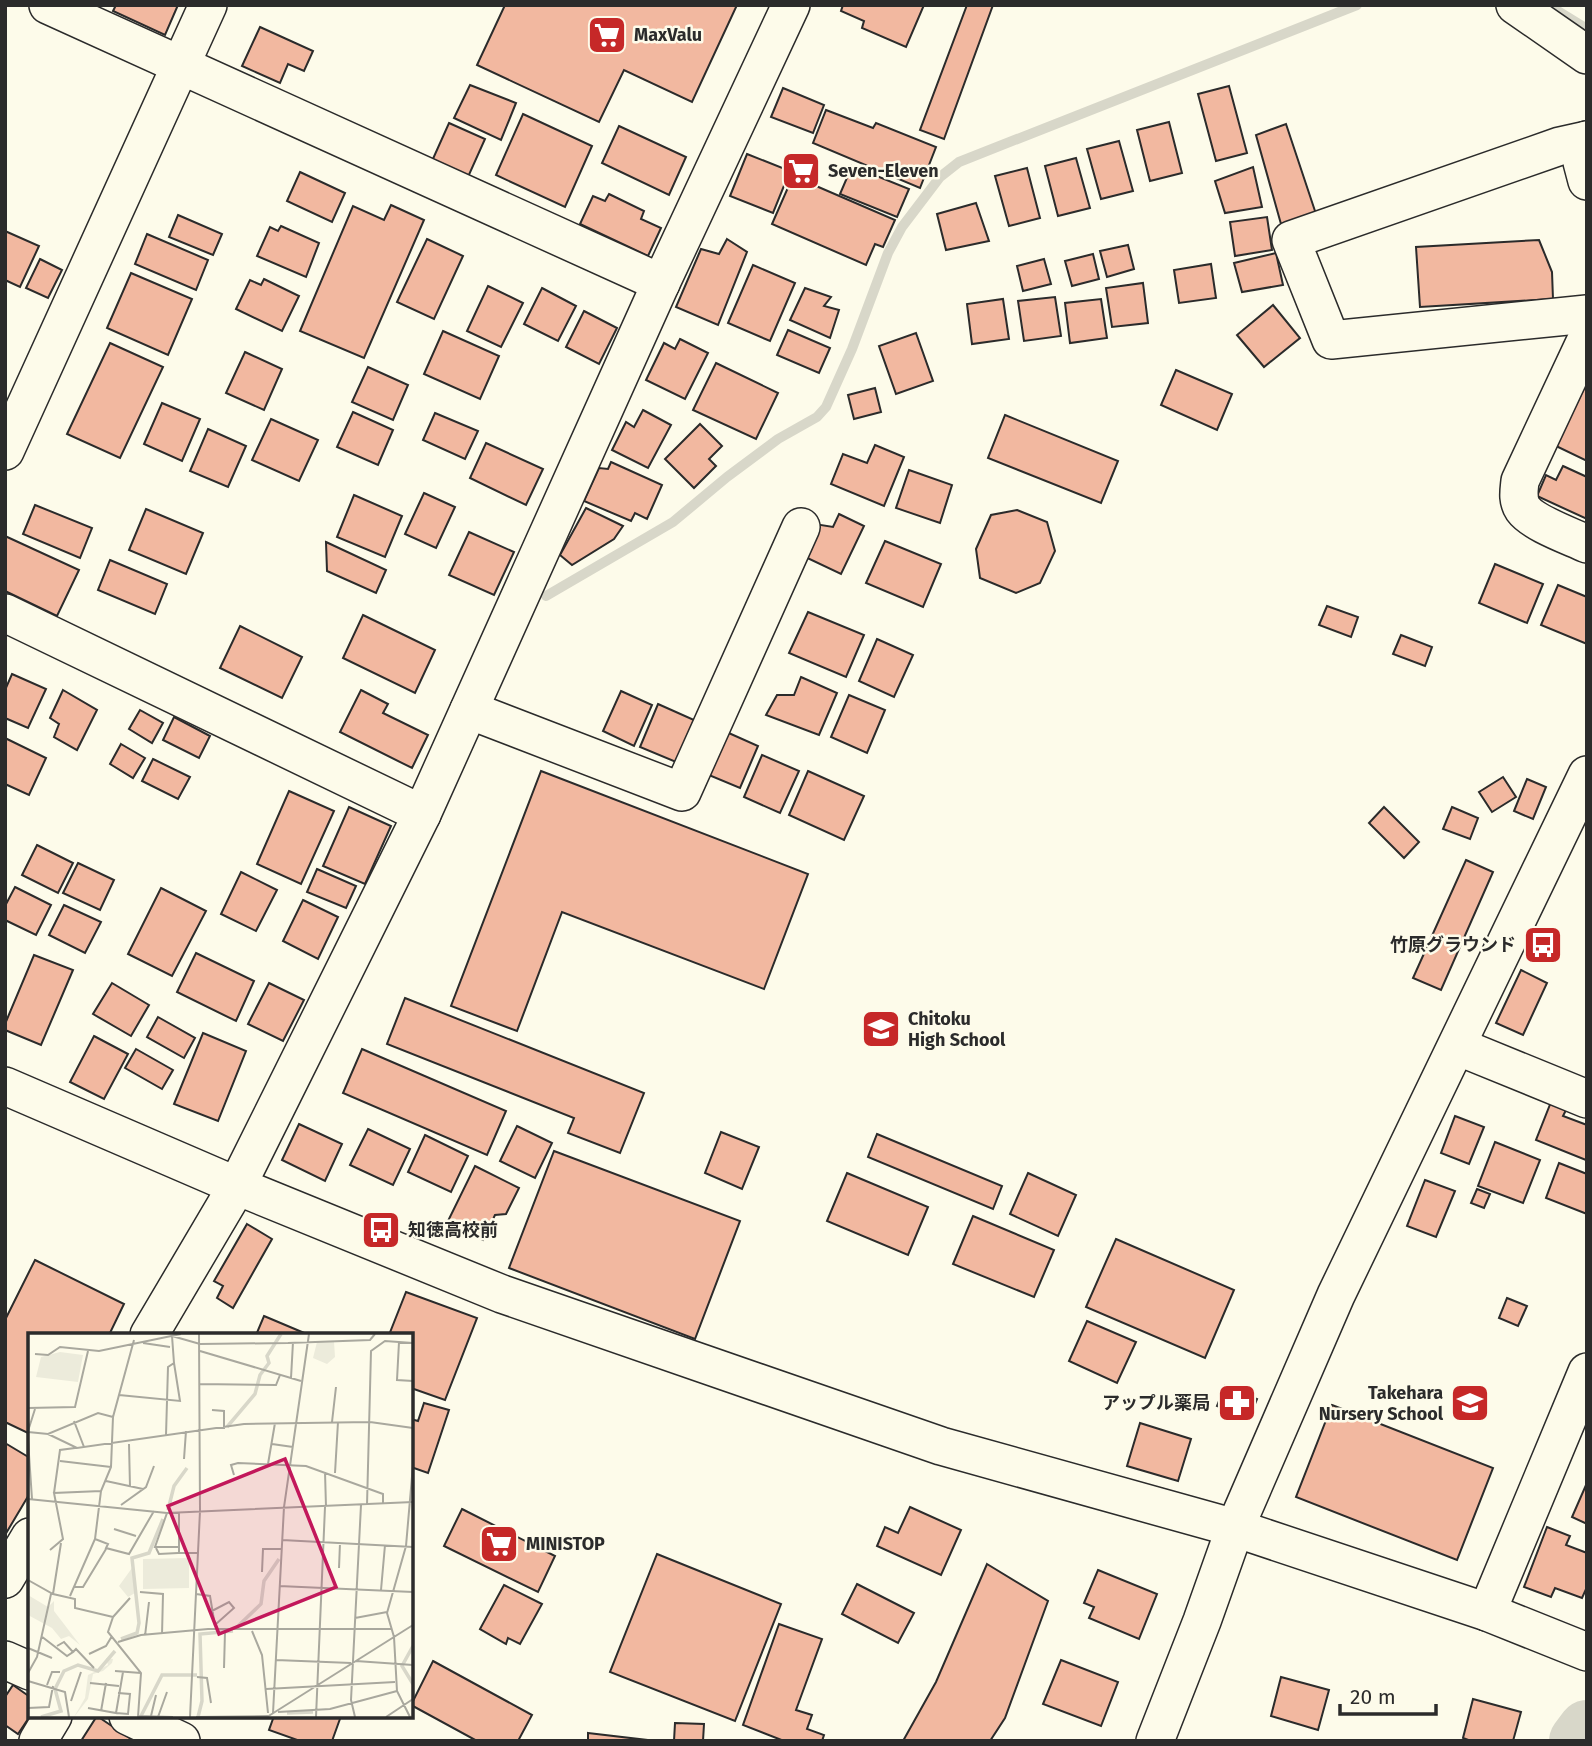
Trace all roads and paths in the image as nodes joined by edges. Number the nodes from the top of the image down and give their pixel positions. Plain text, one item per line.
1 (48, 5) edge
2 (208, 5) edge
3 (791, 5) edge
4 (1514, 5) edge
5 (1587, 55) edge
6 (180, 66) junction
7 (1587, 140) edge
8 (1587, 181) edge
9 (661, 283) junction
10 (1587, 314) edge
11 (1587, 338) edge
12 (5, 451) edge
13 (801, 527) dead end
14 (1587, 544) edge
15 (5, 613) edge
16 (469, 710) junction
17 (1587, 775) edge
18 (422, 814) junction
19 (1457, 1046) junction
20 (5, 1086) edge
21 (1587, 1098) edge
22 (237, 1186) junction
23 (150, 1333) edge
24 (1587, 1372) edge
25 (1235, 1528) junction
26 (28, 1540) edge
27 (5, 1579) edge
28 (1487, 1612) junction
29 (1587, 1652) edge
30 (5, 1660) edge
31 (28, 1670) edge
32 (52, 1718) edge
33 (132, 1718) edge
34 (38, 1741) edge
35 (181, 1741) edge
36 (1155, 1741) edge

1 - 6 street
2 - 6 street
3 - 9 street
4 - 5 street
6 - 9 street
6 - 12 street
7 - 8 street
7 - 10 street
9 - 16 street
11 - 14 street
13 - 16 street
15 - 18 street
16 - 18 street
17 - 19 street
18 - 22 street
19 - 21 street
19 - 25 street
20 - 22 street
22 - 23 street
22 - 25 street
24 - 28 street
25 - 28 street
25 - 36 street
26 - 27 street
28 - 29 street
30 - 31 street
32 - 34 street
33 - 35 street

